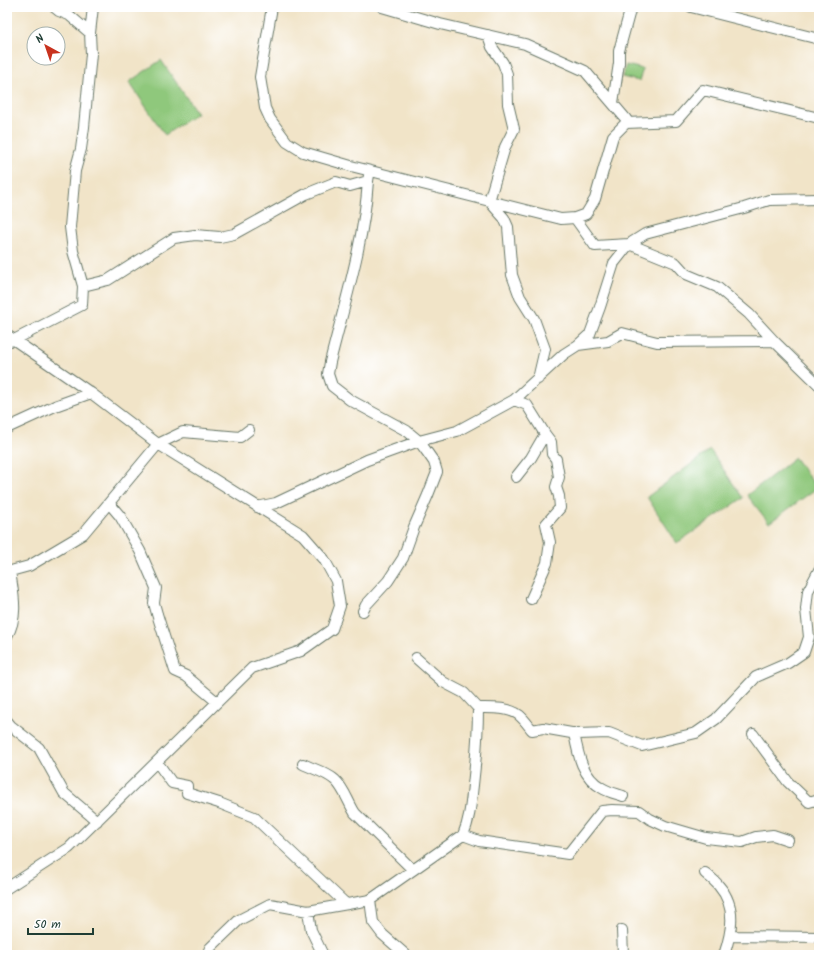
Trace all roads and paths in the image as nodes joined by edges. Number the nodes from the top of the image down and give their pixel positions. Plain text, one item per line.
1 (54, 7) edge
2 (93, 7) edge
3 (272, 7) edge
4 (382, 7) edge
5 (631, 7) edge
6 (691, 7) edge
7 (90, 32) junction
8 (488, 35) junction
9 (819, 39) edge
10 (613, 103) junction
11 (819, 118) edge
12 (626, 123) junction
13 (370, 171) junction
14 (368, 181) junction
15 (819, 200) edge
16 (489, 201) junction
17 (575, 218) junction
18 (629, 244) junction
19 (83, 286) junction
20 (9, 339) edge
21 (774, 341) junction
22 (578, 345) junction
23 (538, 379) junction
24 (819, 385) edge
25 (91, 393) junction
26 (514, 400) junction
27 (7, 428) edge
28 (249, 430) dead end
29 (545, 434) junction
30 (420, 441) junction
31 (158, 444) junction
32 (516, 477) dead end
33 (109, 503) junction
34 (257, 507) junction
35 (819, 570) edge
36 (8, 571) edge
37 (531, 599) dead end
38 (363, 611) dead end
39 (7, 636) edge
40 (416, 658) dead end
41 (217, 702) junction
42 (478, 708) junction
43 (7, 723) edge
44 (574, 733) junction
45 (753, 734) dead end
46 (156, 762) junction
47 (302, 764) dead end
48 (623, 796) dead end
49 (819, 799) edge
50 (97, 821) junction
51 (463, 835) junction
52 (788, 840) dead end
53 (413, 870) junction
54 (705, 872) dead end
55 (7, 888) edge
56 (370, 900) junction
57 (346, 904) junction
58 (308, 911) junction
59 (622, 930) dead end
60 (731, 936) junction
61 (819, 937) edge
62 (207, 955) edge
63 (323, 955) edge
64 (406, 955) edge
65 (623, 955) edge
66 (724, 955) edge

1 - 7 street
2 - 7 street
3 - 13 street
4 - 8 street
5 - 10 street
6 - 9 street
7 - 19 street
8 - 10 street
8 - 16 street
10 - 12 street
11 - 12 street
12 - 17 street
13 - 14 street
13 - 16 street
14 - 19 street
14 - 30 street
15 - 18 street
16 - 17 street
16 - 23 street
17 - 18 street
18 - 21 street
18 - 22 street
19 - 20 street
20 - 25 street
21 - 22 street
21 - 24 street
22 - 23 street
23 - 26 street
25 - 27 street
25 - 31 street
26 - 29 street
26 - 30 street
28 - 31 street
29 - 32 street
29 - 37 street
30 - 34 street
30 - 38 street
31 - 33 street
31 - 34 street
33 - 36 street
33 - 41 street
34 - 41 street
35 - 44 street
36 - 39 street
40 - 42 street
41 - 46 street
42 - 44 street
42 - 51 street
43 - 50 street
44 - 48 street
45 - 49 street
46 - 50 street
46 - 57 street
47 - 53 street
50 - 55 street
51 - 52 street
51 - 53 street
53 - 56 street
54 - 60 street
56 - 57 street
56 - 64 street
57 - 58 street
58 - 62 street
58 - 63 street
59 - 65 street
60 - 61 street
60 - 66 street

